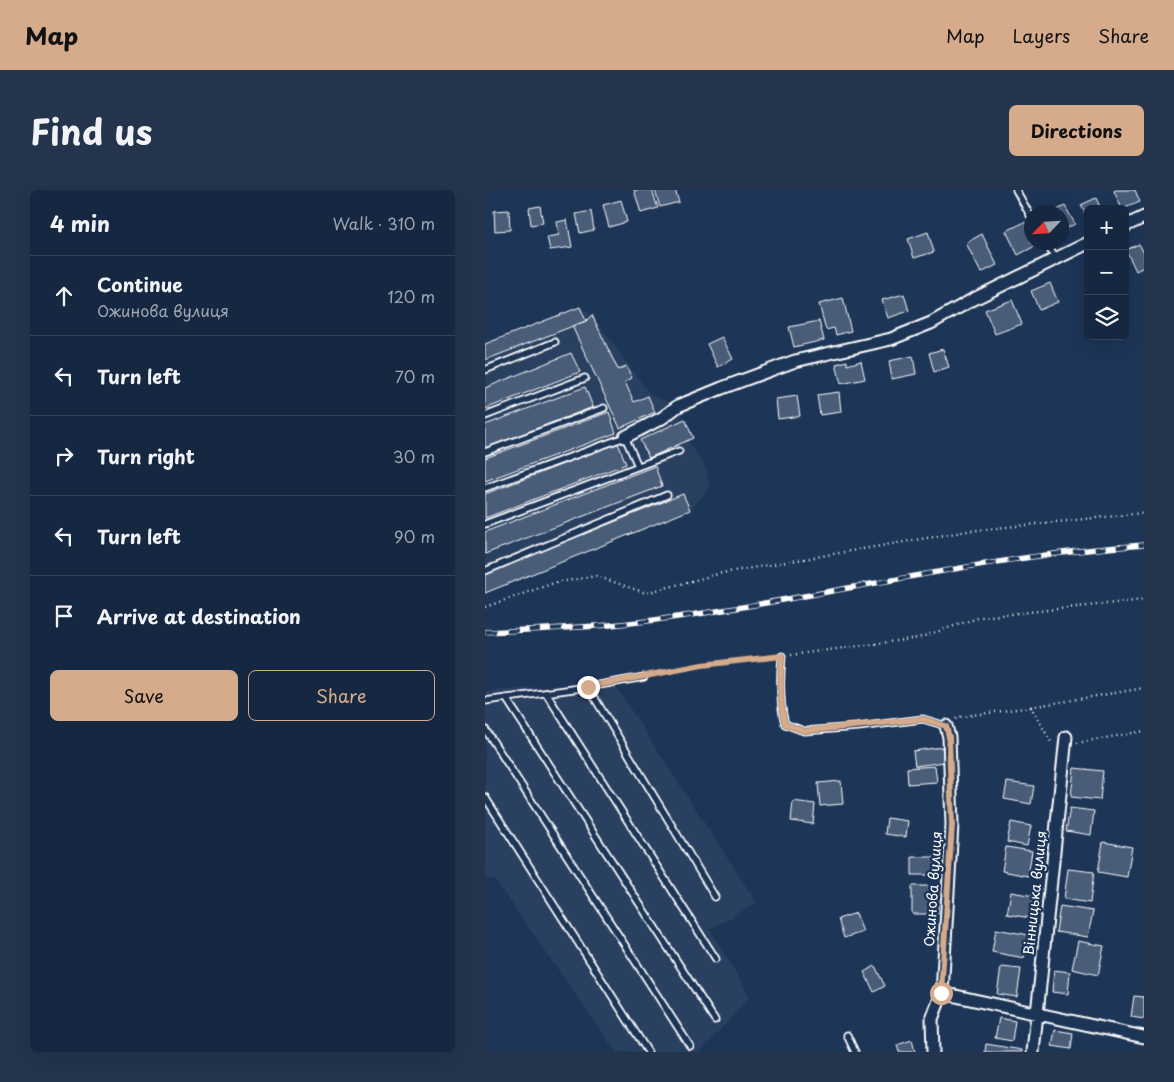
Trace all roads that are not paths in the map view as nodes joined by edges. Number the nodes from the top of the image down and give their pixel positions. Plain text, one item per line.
1 (1016, 190) edge
2 (1024, 205) edge
3 (1144, 217) edge
4 (1129, 224) edge
5 (1084, 245) edge
6 (1050, 250) edge
7 (1055, 258) junction
8 (555, 342) dead end
9 (485, 370) edge
10 (585, 378) dead end
11 (604, 408) dead end
12 (485, 416) edge
13 (625, 437) junction
14 (679, 451) dead end
15 (485, 452) edge
16 (638, 466) junction
17 (485, 488) edge
18 (667, 495) dead end
19 (485, 524) edge
20 (485, 571) edge
21 (782, 656) road end
22 (644, 677) road end
23 (588, 687) junction
24 (546, 693) junction
25 (506, 698) junction
26 (485, 701) edge
27 (946, 726) joint
28 (485, 729) edge
29 (1065, 741) road end
30 (485, 796) edge
31 (715, 896) dead end
32 (715, 960) dead end
33 (941, 993) junction
34 (1037, 1013) junction
35 (715, 1020) dead end
36 (847, 1034) dead end
37 (1144, 1037) edge
38 (690, 1046) dead end
39 (648, 1052) edge
40 (855, 1052) edge
41 (933, 1052) edge
42 (1033, 1052) edge

1 - 2 lane
3 - 4 street
5 - 7 street
6 - 7 lane
7 - 13 street
8 - 9 lane
10 - 12 lane
11 - 15 lane
13 - 16 lane
13 - 17 lane
14 - 16 lane
16 - 19 lane
18 - 20 lane
21 - 27 lane
22 - 23 lane
23 - 24 lane
23 - 31 lane
24 - 25 lane
24 - 32 lane
25 - 26 lane
25 - 35 lane
27 - 33 street, Ожинова вулиця
28 - 38 lane
29 - 34 street, Вінницька вулиця
30 - 39 lane
33 - 34 street
33 - 41 street, Ожинова вулиця
34 - 37 street
34 - 42 street, Вінницька вулиця
36 - 40 lane

